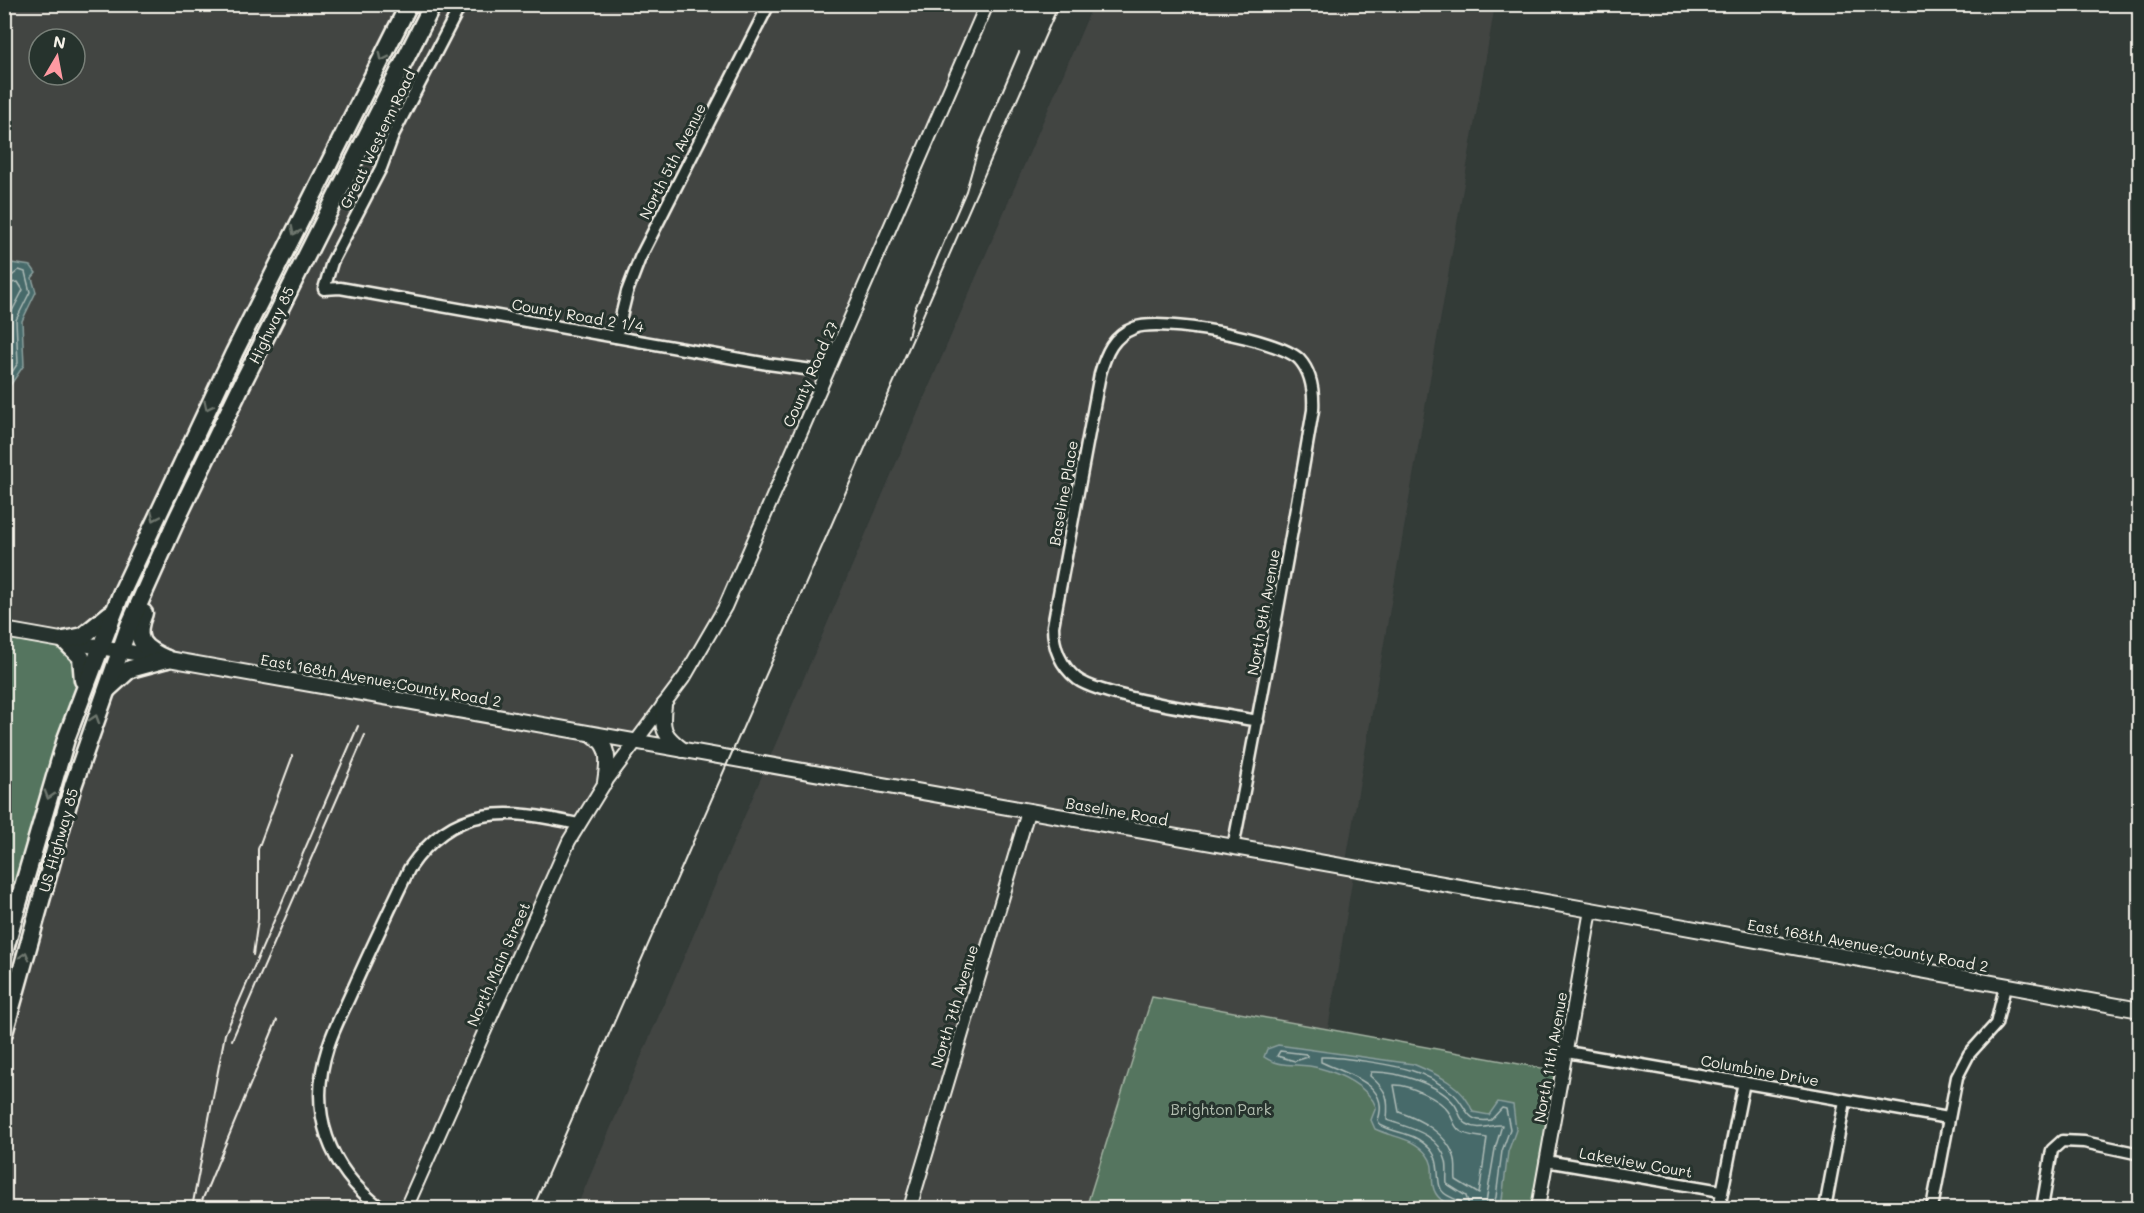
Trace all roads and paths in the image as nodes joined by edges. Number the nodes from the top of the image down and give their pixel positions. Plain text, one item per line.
1 (409, 4) edge
2 (433, 4) edge
3 (462, 4) edge
4 (769, 4) edge
5 (987, 4) edge
6 (324, 289) joint
7 (616, 337) junction
8 (827, 372) junction
9 (1311, 380) joint
10 (151, 582) junction
11 (115, 609) junction
12 (4, 630) edge
13 (64, 640) junction
14 (99, 647) junction
15 (120, 651) junction
16 (167, 659) junction
17 (104, 694) junction
18 (80, 698) junction
19 (664, 705) junction
20 (1258, 721) junction
21 (591, 734) junction
22 (637, 742) junction
23 (685, 751) junction
24 (605, 782) junction
25 (1028, 812) junction
26 (578, 824) junction
27 (1233, 848) junction
28 (1591, 910) junction
29 (4, 952) edge
30 (2005, 987) junction
31 (2139, 1010) edge
32 (4, 1033) edge
33 (1567, 1052) junction
34 (1744, 1082) junction
35 (1845, 1101) junction
36 (1948, 1118) junction
37 (2139, 1154) edge
38 (1546, 1161) junction
39 (1721, 1191) junction
40 (381, 1209) edge
41 (406, 1209) edge
42 (910, 1209) edge
43 (1538, 1209) edge
44 (1719, 1209) edge
45 (1825, 1209) edge
46 (1932, 1209) edge
47 (2042, 1209) edge

1 -> 11 highway, Highway 85
2 - 10 highway, Highway 85
3 - 6 street, Great Western Road
4 - 7 street, North 5th Avenue
5 - 8 street, County Road 27
6 - 7 street, County Road 2 1/4
7 - 8 street, County Road 2 1/4
8 - 19 street, County Road 27
9 - 20 street, North 9th Avenue
9 - 20 street, Baseline Place
10 - 15 highway, Highway 85
10 - 16 highway
11 - 13 highway
11 - 14 highway, Highway 85
12 - 13 main road, East 168th Avenue;County Road 2
13 - 14 main road, East 168th Avenue;County Road 2
13 - 18 highway
14 - 15 main road, East 168th Avenue;County Road 2
14 - 18 highway, US Highway 85
15 - 16 main road, East 168th Avenue;County Road 2
15 - 17 highway, US Highway 85
16 - 17 highway
16 - 21 main road, East 168th Avenue;County Road 2
32 -> 17 highway, US Highway 85
18 -> 29 highway, US Highway 85
19 - 22 street, County Road 27
19 - 23 main road
20 - 27 street, North 9th Avenue
21 - 22 main road, East 168th Avenue;County Road 2
21 - 24 main road
22 - 23 main road, Baseline Road
22 - 24 street, North Main Street
23 - 25 main road, Baseline Road
24 - 26 street, North Main Street
25 - 27 main road, Baseline Road
25 - 42 street, North 7th Avenue
26 - 40 street
26 - 41 street, North Main Street
27 - 28 main road, Baseline Road
28 - 30 main road, East 168th Avenue;County Road 2
28 - 33 street, North 11th Avenue
30 - 31 main road, East 168th Avenue;County Road 2
30 - 36 street
33 - 34 street, Columbine Drive
33 - 38 street, North 11th Avenue
34 - 35 street, Columbine Drive
34 - 39 street
35 - 36 street, Columbine Drive
35 - 45 street
36 - 46 street
37 - 47 street
38 - 39 street, Lakeview Court
38 - 43 street, North 11th Avenue
39 - 44 street

